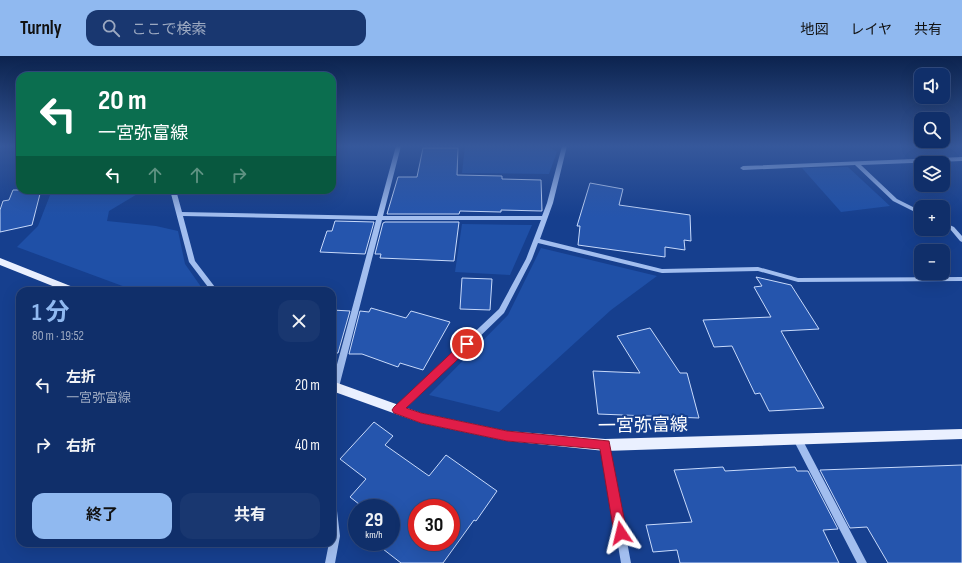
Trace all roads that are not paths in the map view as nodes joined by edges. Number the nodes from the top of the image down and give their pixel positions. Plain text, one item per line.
1 (393, 170) edge
2 (559, 170) edge
3 (863, 170) edge
4 (175, 194) edge
5 (914, 210) edge
6 (179, 214) junction
7 (380, 218) junction
8 (544, 218) junction
9 (950, 227) edge
10 (536, 240) junction
11 (962, 240) edge
12 (0, 261) edge
13 (962, 279) edge
14 (64, 287) edge
15 (212, 287) edge
16 (336, 379) edge
17 (336, 387) edge
18 (398, 410) junction
19 (962, 434) edge
20 (798, 440) junction
21 (605, 444) junction
22 (333, 547) edge
23 (330, 563) edge
24 (626, 563) edge
25 (862, 563) edge

1 - 7 street
2 - 8 street
3 - 5 street
4 - 6 street
6 - 7 street
6 - 15 street
7 - 8 street
7 - 16 street
8 - 10 street
9 - 11 street
10 - 13 street
10 - 18 street
12 - 14 main road
17 - 18 main road, 一宮弥富線
18 - 21 main road, 一宮弥富線
19 - 20 main road, 一宮弥富線
20 - 21 main road, 一宮弥富線
20 - 25 street
21 - 24 street
22 - 23 street

